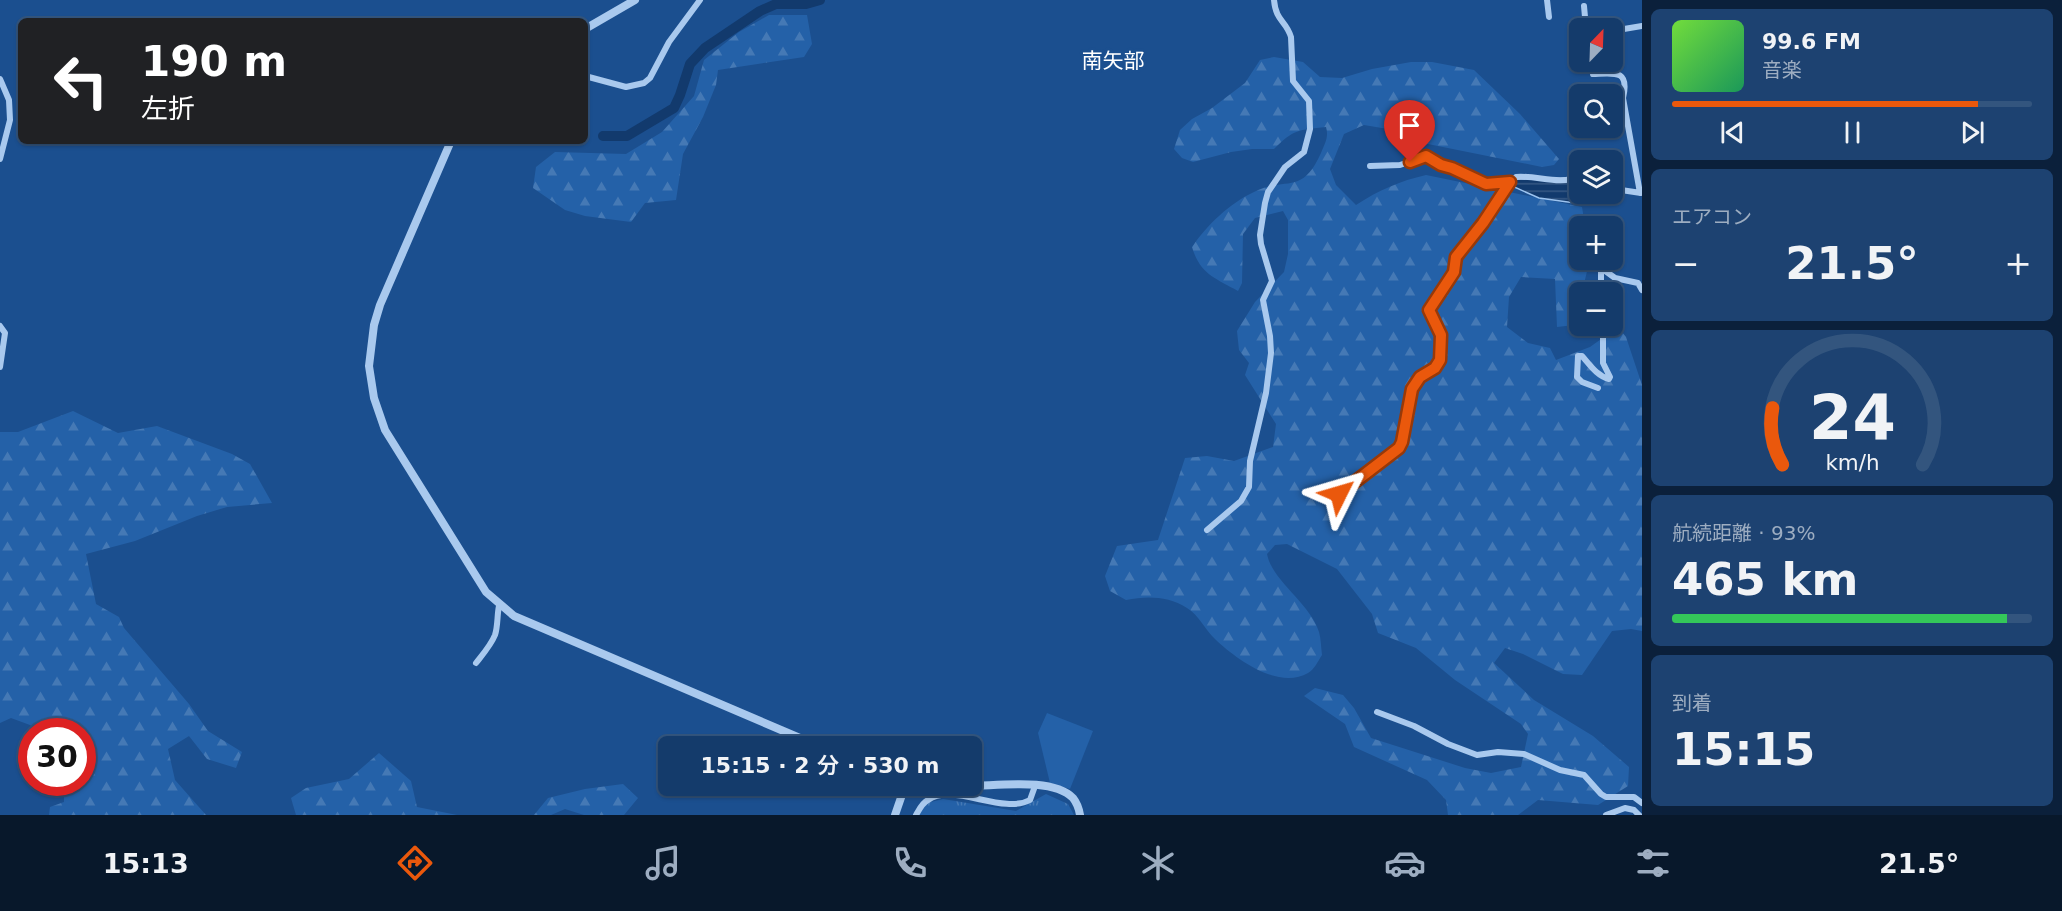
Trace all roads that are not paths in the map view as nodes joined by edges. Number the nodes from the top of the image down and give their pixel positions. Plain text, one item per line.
1 (635, 0) edge
2 (700, 0) edge
3 (1274, 0) edge
4 (1546, 0) edge
5 (1584, 6) dead end
6 (1549, 17) dead end
7 (1585, 18) edge
8 (1642, 26) edge
9 (588, 27) edge
10 (1623, 29) edge
11 (1593, 74) dead end
12 (588, 77) edge
13 (0, 79) edge
14 (450, 144) edge
15 (0, 159) edge
16 (1370, 166) dead end
17 (1569, 180) edge
18 (1510, 182) junction
19 (1623, 190) edge
20 (1641, 193) edge
21 (1600, 282) edge
22 (1642, 290) edge
23 (0, 326) edge
24 (1602, 336) edge
25 (0, 367) edge
26 (1598, 388) dead end
27 (1339, 494) dead end
28 (1208, 530) dead end
29 (499, 606) junction
30 (476, 663) dead end
31 (1377, 712) dead end
32 (795, 736) edge
33 (982, 786) edge
34 (1035, 786) junction
35 (901, 796) edge
36 (1642, 803) edge
37 (1618, 814) edge
38 (894, 815) edge
39 (916, 815) edge
40 (1080, 815) edge
41 (1606, 815) edge
42 (1639, 815) edge

1 - 9 street
2 - 12 street
3 - 28 street
4 - 6 street
5 - 7 street
8 - 10 street
11 - 20 street
13 - 15 street
14 - 29 street
16 - 18 street
17 - 18 street
18 - 27 street
19 - 20 street
21 - 22 street
23 - 25 street
24 - 26 street
29 - 30 street
29 - 32 street
31 - 36 street
33 - 34 street
34 - 39 street
34 - 40 street
35 - 38 street
37 - 41 street
37 - 42 street

